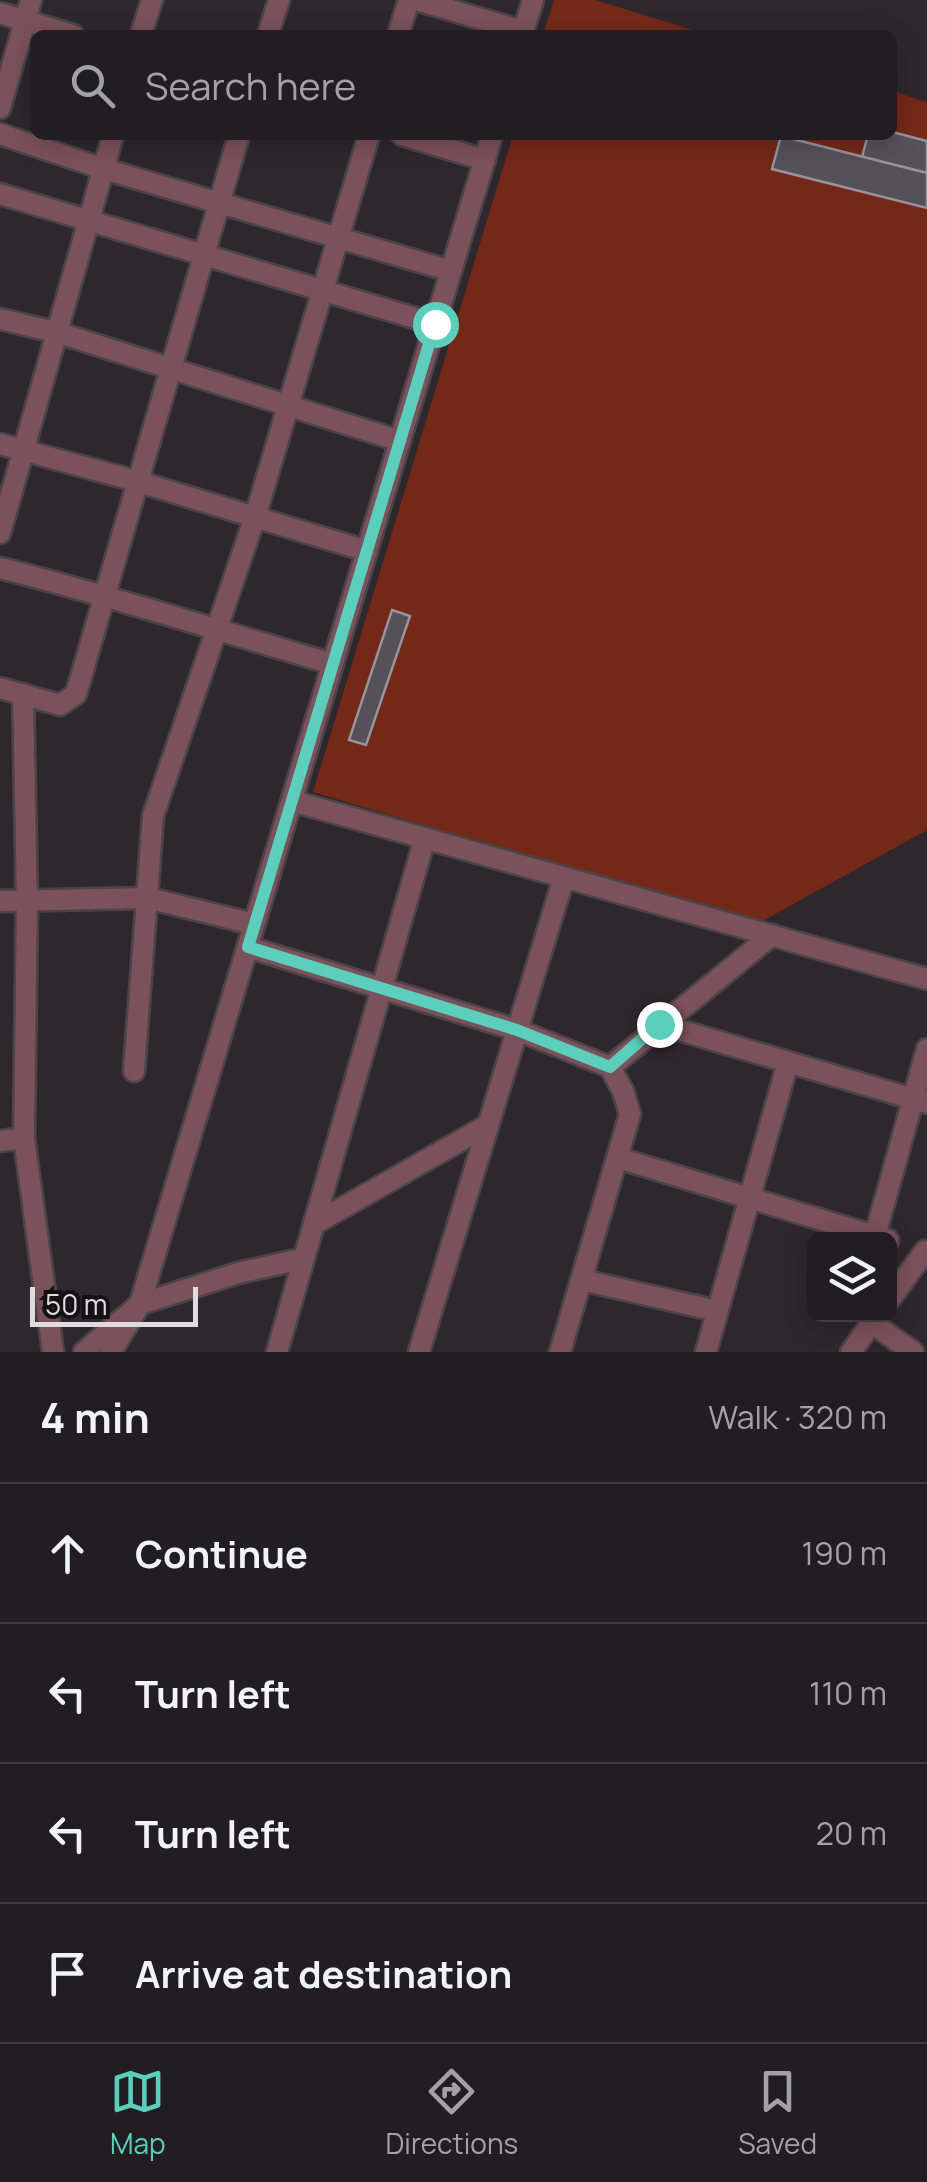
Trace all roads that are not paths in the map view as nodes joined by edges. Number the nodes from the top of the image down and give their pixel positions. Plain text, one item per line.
1 (152, 0) edge
2 (279, 0) edge
3 (409, 0) edge
4 (416, 0) edge
5 (533, 0) edge
6 (28, 10) edge
7 (0, 13) edge
8 (64, 30) edge
9 (143, 30) edge
10 (270, 30) edge
11 (400, 30) edge
12 (513, 30) edge
13 (524, 30) edge
14 (0, 108) edge
15 (0, 134) edge
16 (112, 140) edge
17 (238, 140) edge
18 (367, 140) edge
19 (418, 140) edge
20 (490, 140) edge
21 (484, 160) junction
22 (104, 168) junction
23 (0, 194) edge
24 (219, 203) junction
25 (89, 221) junction
26 (338, 238) junction
27 (203, 255) junction
28 (451, 271) junction
29 (323, 290) junction
30 (0, 319) edge
31 (435, 324) junction
32 (59, 333) junction
33 (170, 368) junction
34 (288, 406) junction
35 (400, 442) junction
36 (0, 444) edge
37 (25, 451) junction
38 (136, 481) junction
39 (255, 518) junction
40 (0, 533) edge
41 (367, 551) junction
42 (0, 568) edge
43 (103, 593) junction
44 (216, 630) junction
45 (333, 664) junction
46 (0, 688) edge
47 (23, 694) junction
48 (292, 801) junction
49 (424, 838) junction
50 (564, 877) junction
51 (148, 898) junction
52 (0, 901) edge
53 (27, 902) junction
54 (254, 924) junction
55 (772, 935) junction
56 (248, 947) junction
57 (927, 979) edge
58 (382, 988) junction
59 (659, 1024) junction
60 (517, 1030) junction
61 (927, 1049) edge
62 (788, 1062) junction
63 (610, 1067) junction
64 (134, 1071) dead end
65 (920, 1101) edge
66 (488, 1125) junction
67 (24, 1138) junction
68 (0, 1142) edge
69 (618, 1158) junction
70 (748, 1197) junction
71 (314, 1224) junction
72 (864, 1232) edge
73 (886, 1232) edge
74 (897, 1242) edge
75 (926, 1251) edge
76 (301, 1259) junction
77 (582, 1280) junction
78 (897, 1290) edge
79 (140, 1304) junction
80 (717, 1311) junction
81 (873, 1322) edge
82 (878, 1322) edge
83 (53, 1352) edge
84 (84, 1352) edge
85 (110, 1352) edge
86 (276, 1352) edge
87 (419, 1352) edge
88 (560, 1352) edge
89 (706, 1352) edge
90 (851, 1352) edge
91 (912, 1352) edge

1 - 9 street
2 - 10 street
3 - 11 street
4 - 12 street
5 - 13 street
6 - 7 street
6 - 8 street
6 - 14 street
15 - 22 street
16 - 22 street
17 - 24 street
18 - 26 street
19 - 21 street
20 - 21 street
21 - 28 street
22 - 24 street
22 - 25 street
23 - 25 street
24 - 26 street
24 - 27 street
25 - 27 street
25 - 32 street
26 - 28 street
26 - 29 street
27 - 29 street
27 - 33 street
28 - 31 street
29 - 31 street
29 - 34 street
30 - 32 street
31 - 35 street
32 - 33 street
32 - 37 street
33 - 34 street
33 - 38 street
34 - 35 street
34 - 39 street
35 - 41 street
36 - 37 street
37 - 38 street
37 - 40 street
38 - 39 street
38 - 43 street
39 - 41 street
39 - 44 street
41 - 45 street
42 - 43 street
43 - 44 street
43 - 47 street
44 - 45 street
44 - 51 street
45 - 48 street
46 - 47 street
47 - 53 street
48 - 49 street
48 - 54 street
49 - 50 street
49 - 58 street
50 - 55 street
50 - 60 street
51 - 53 street
51 - 54 street
51 - 64 street
52 - 53 street
53 - 67 street
54 - 56 street
55 - 57 street
55 - 59 street
56 - 58 street
56 - 79 street
58 - 60 street
58 - 71 street
59 - 62 street
59 - 63 street
60 - 63 street
60 - 66 street
61 - 65 street
62 - 65 street
62 - 70 street
63 - 69 street
65 - 73 street
66 - 71 street
66 - 87 street
67 - 68 street
67 - 83 street
69 - 70 street
69 - 77 street
70 - 72 street
70 - 80 street
71 - 76 street
74 - 75 street
75 - 78 street
76 - 79 street
76 - 86 street
77 - 80 street
77 - 88 street
79 - 84 street
79 - 85 street
80 - 89 street
81 - 90 street
82 - 91 street

